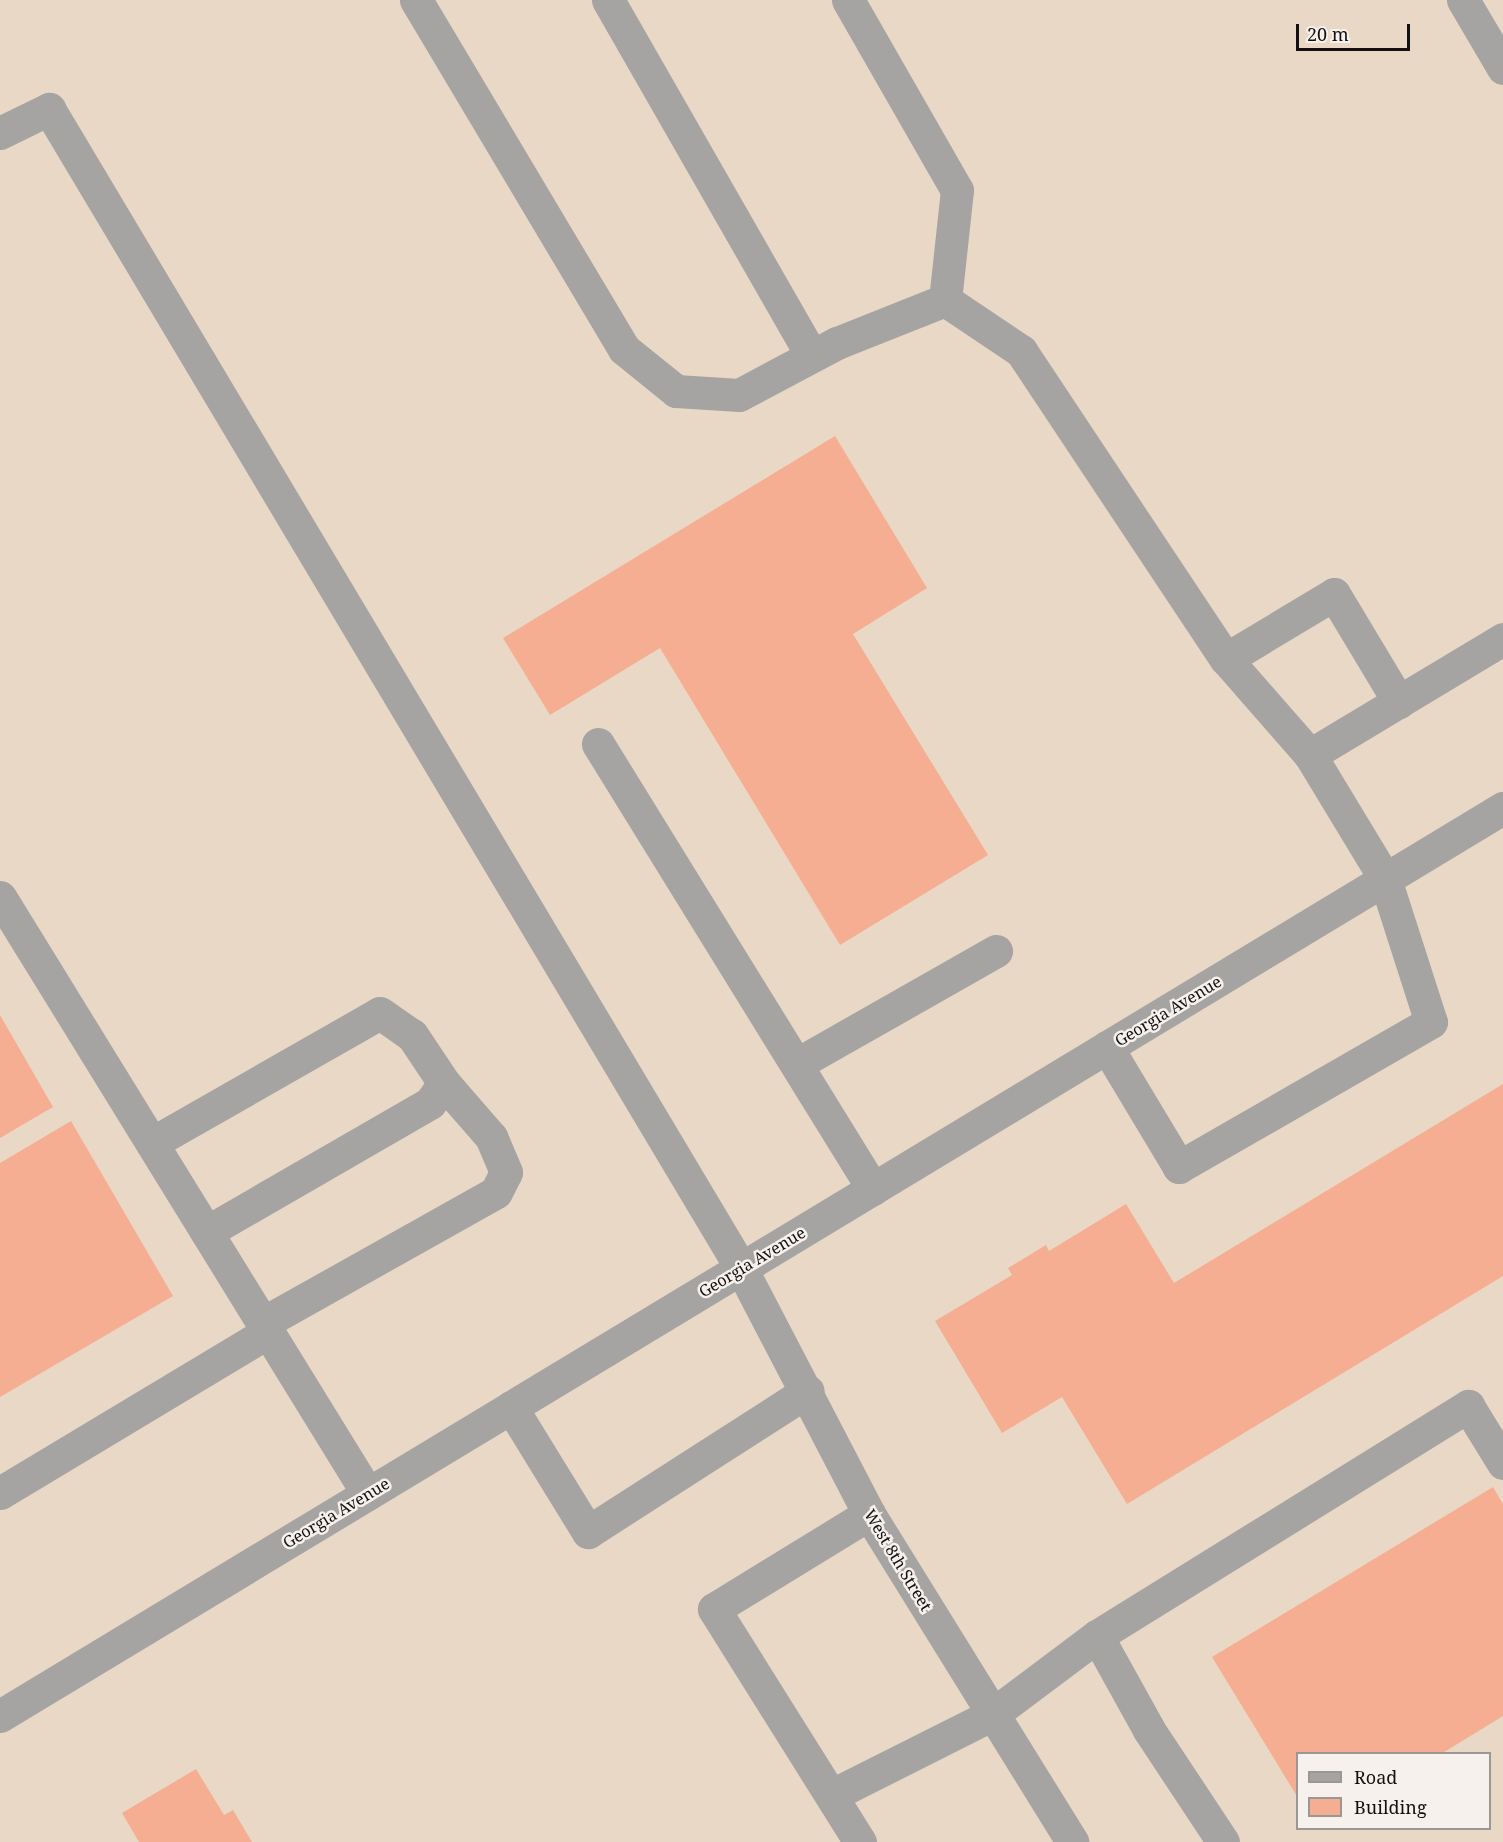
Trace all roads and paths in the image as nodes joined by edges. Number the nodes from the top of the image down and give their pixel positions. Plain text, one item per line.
1 (416, 0) edge
2 (608, 0) edge
3 (848, 0) edge
4 (1463, 0) edge
5 (1503, 68) edge
6 (0, 133) edge
7 (945, 300) junction
8 (812, 356) junction
9 (1503, 639) edge
10 (1226, 659) junction
11 (1399, 702) junction
12 (598, 744) dead end
13 (1310, 755) junction
14 (1503, 808) edge
15 (1385, 879) junction
16 (0, 897) edge
17 (996, 951) dead end
18 (1107, 1047) junction
19 (798, 1064) junction
20 (444, 1083) junction
21 (152, 1143) junction
22 (873, 1189) junction
23 (207, 1232) junction
24 (741, 1268) junction
25 (265, 1328) junction
26 (808, 1391) junction
27 (511, 1407) junction
28 (1503, 1463) edge
29 (0, 1493) edge
30 (368, 1494) junction
31 (869, 1514) junction
32 (1097, 1636) junction
33 (993, 1714) junction
34 (0, 1716) edge
35 (832, 1795) junction
36 (860, 1842) edge
37 (1072, 1842) edge
38 (1223, 1842) edge

1 - 8 street
2 - 8 street
3 - 7 street
4 - 5 street
6 - 24 street, West 8th Street
7 - 8 street
7 - 10 street
9 - 11 street
10 - 11 street
10 - 13 street
11 - 13 street
12 - 19 street
13 - 15 street
14 - 15 street, Georgia Avenue
15 - 18 street, Georgia Avenue
15 - 18 street
16 - 21 street
17 - 19 street
18 - 22 street, Georgia Avenue
19 - 22 street
20 - 21 street
20 - 23 street
20 - 25 street
21 - 23 street
22 - 24 street, Georgia Avenue
23 - 25 street
24 - 26 street, West 8th Street
24 - 27 street, Georgia Avenue
25 - 29 street
25 - 30 street
26 - 27 street
26 - 31 street, West 8th Street
27 - 30 street, Georgia Avenue
28 - 32 street
30 - 34 street, Georgia Avenue
31 - 33 street, West 8th Street
31 - 35 street
32 - 33 street
32 - 38 street
33 - 35 street
33 - 37 street, West 8th Street
35 - 36 street

